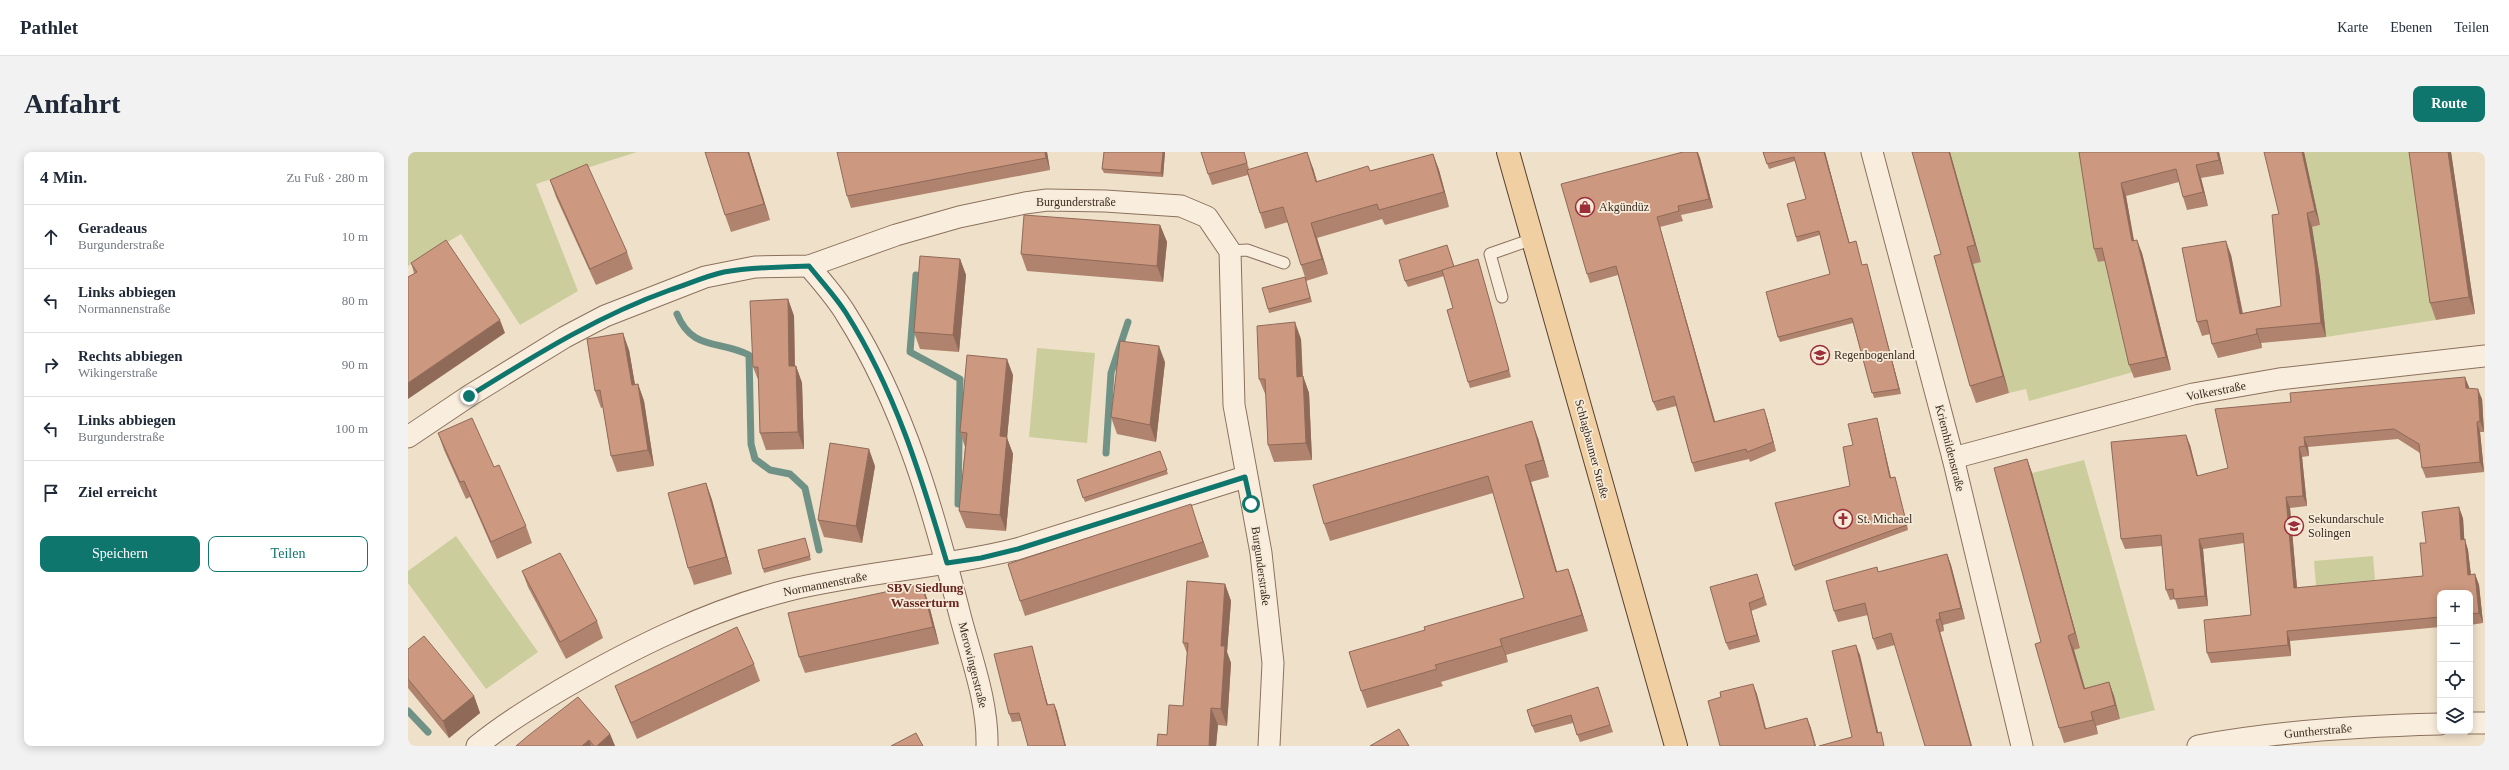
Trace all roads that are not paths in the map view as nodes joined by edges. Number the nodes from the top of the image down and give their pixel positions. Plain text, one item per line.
1 (1508, 152) edge
2 (1872, 152) edge
3 (1533, 239) junction
4 (1230, 251) junction
5 (1284, 263) dead end
6 (809, 266) junction
7 (1502, 297) dead end
8 (2485, 356) edge
9 (408, 438) edge
10 (1953, 458) junction
11 (1245, 477) junction
12 (947, 563) junction
13 (2473, 723) edge
14 (2485, 723) edge
15 (2437, 724) edge
16 (477, 746) edge
17 (988, 746) edge
18 (1269, 746) edge
19 (1676, 746) edge
20 (2022, 746) edge
21 (2198, 746) edge

1 - 3 main road, Schlagbaumer Straße
2 - 10 street, Kriemhildenstraße
3 - 7 lane
3 - 19 main road, Schlagbaumer Straße
4 - 5 lane
4 - 6 street, Burgunderstraße
4 - 11 street, Burgunderstraße
6 - 9 street, Burgunderstraße
6 - 12 street, Merowingerstraße
8 - 10 street, Volkerstraße
10 - 20 street, Kriemhildenstraße
11 - 12 street, Normannenstraße
11 - 18 street, Burgunderstraße
12 - 16 street, Normannenstraße
12 - 17 street, Merowingerstraße
13 - 14 street
15 - 21 street, Guntherstraße

